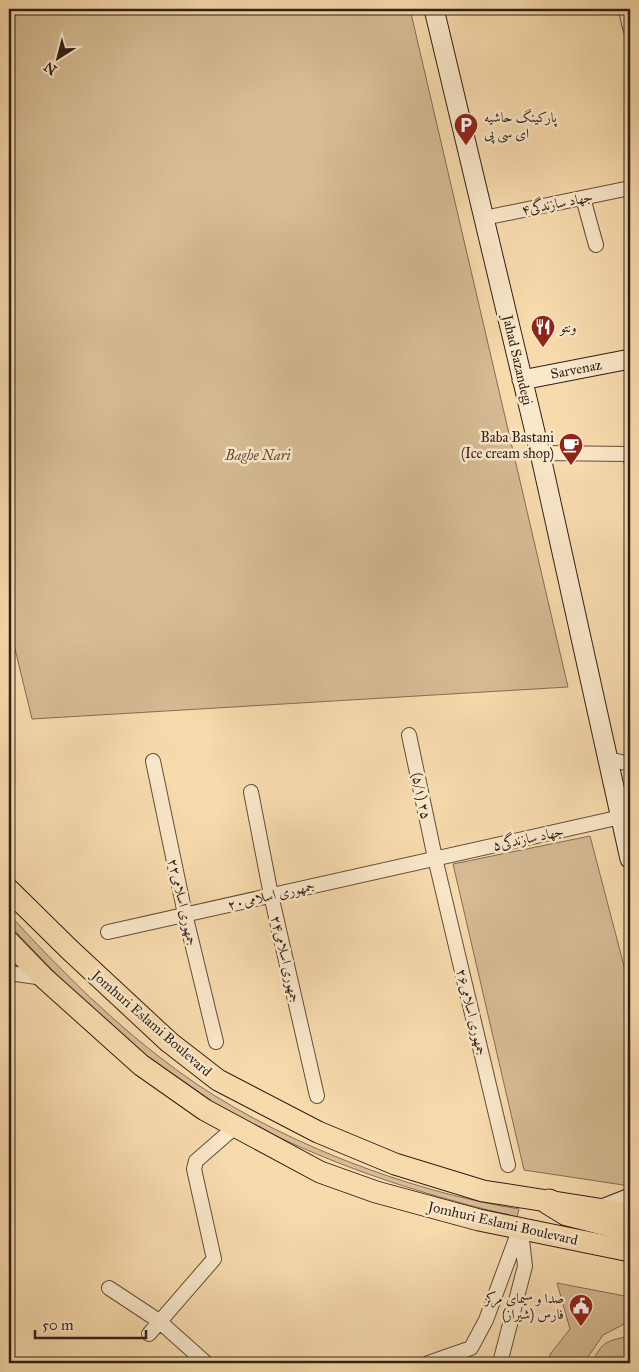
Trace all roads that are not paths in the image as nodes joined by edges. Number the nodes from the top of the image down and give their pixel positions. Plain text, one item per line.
1 (434, 9) edge
2 (626, 9) edge
3 (630, 28) edge
4 (630, 188) edge
5 (583, 198) junction
6 (484, 218) junction
7 (596, 245) dead end
8 (630, 359) edge
9 (522, 380) junction
10 (540, 453) junction
11 (628, 454) edge
12 (630, 470) edge
13 (409, 734) dead end
14 (608, 759) junction
15 (152, 761) dead end
16 (630, 764) edge
17 (251, 792) dead end
18 (621, 817) junction
19 (434, 858) junction
20 (630, 859) edge
21 (9, 890) edge
22 (271, 895) junction
23 (185, 914) junction
24 (108, 932) dead end
25 (9, 942) edge
26 (9, 973) edge
27 (44, 978) junction
28 (216, 1042) dead end
29 (317, 1096) dead end
30 (235, 1127) junction
31 (508, 1165) dead end
32 (630, 1198) edge
33 (549, 1202) junction
34 (602, 1209) junction
35 (630, 1214) edge
36 (520, 1228) junction
37 (630, 1229) edge
38 (630, 1251) edge
39 (109, 1288) dead end
40 (159, 1321) junction
41 (149, 1334) dead end
42 (206, 1363) edge
43 (428, 1363) edge
44 (500, 1363) edge

1 - 6 main road, Jahad Sazandegi
2 - 3 street
4 - 5 street, جهاد سازندگی۴
5 - 6 street, جهاد سازندگی۴
5 - 7 street
6 - 9 main road, Jahad Sazandegi
8 - 9 main road, Sarvenaz
9 - 10 main road, Jahad Sazandegi
10 - 11 street
10 - 14 main road, Jahad Sazandegi
11 - 12 lane
13 - 19 street, (۵/۱) ۲۵
14 - 16 street
14 - 18 main road, Jahad Sazandegi
15 - 23 street, جمهوری اسلامی۲۲
17 - 22 street, جمهوری اسلامی۲۴
18 - 19 street, جهاد سازندگی۵
18 - 20 main road, Jahad Sazandegi
19 - 22 street, جمهوری اسلامی۲۰
19 - 31 street, جمهوری اسلامی۲۶
21 - 33 main road, Jomhuri Eslami Boulevard
22 - 23 street, جمهوری اسلامی۲۰
22 - 29 street, جمهوری اسلامی۲۴
23 - 24 street, جمهوری اسلامی۲۰
23 - 28 street, جمهوری اسلامی۲۲
25 - 27 main road, Jomhuri Eslami Boulevard
26 - 27 street
27 - 30 main road, Jomhuri Eslami Boulevard
30 - 36 main road, Jomhuri Eslami Boulevard
30 - 40 street
32 - 34 main road
33 - 34 main road, Jomhuri Eslami Boulevard
33 - 37 highway
34 - 35 main road, Jomhuri Eslami Boulevard
36 - 38 main road, Jomhuri Eslami Boulevard
36 - 43 street
36 - 44 street
39 - 40 street
40 - 41 street
40 - 42 street

